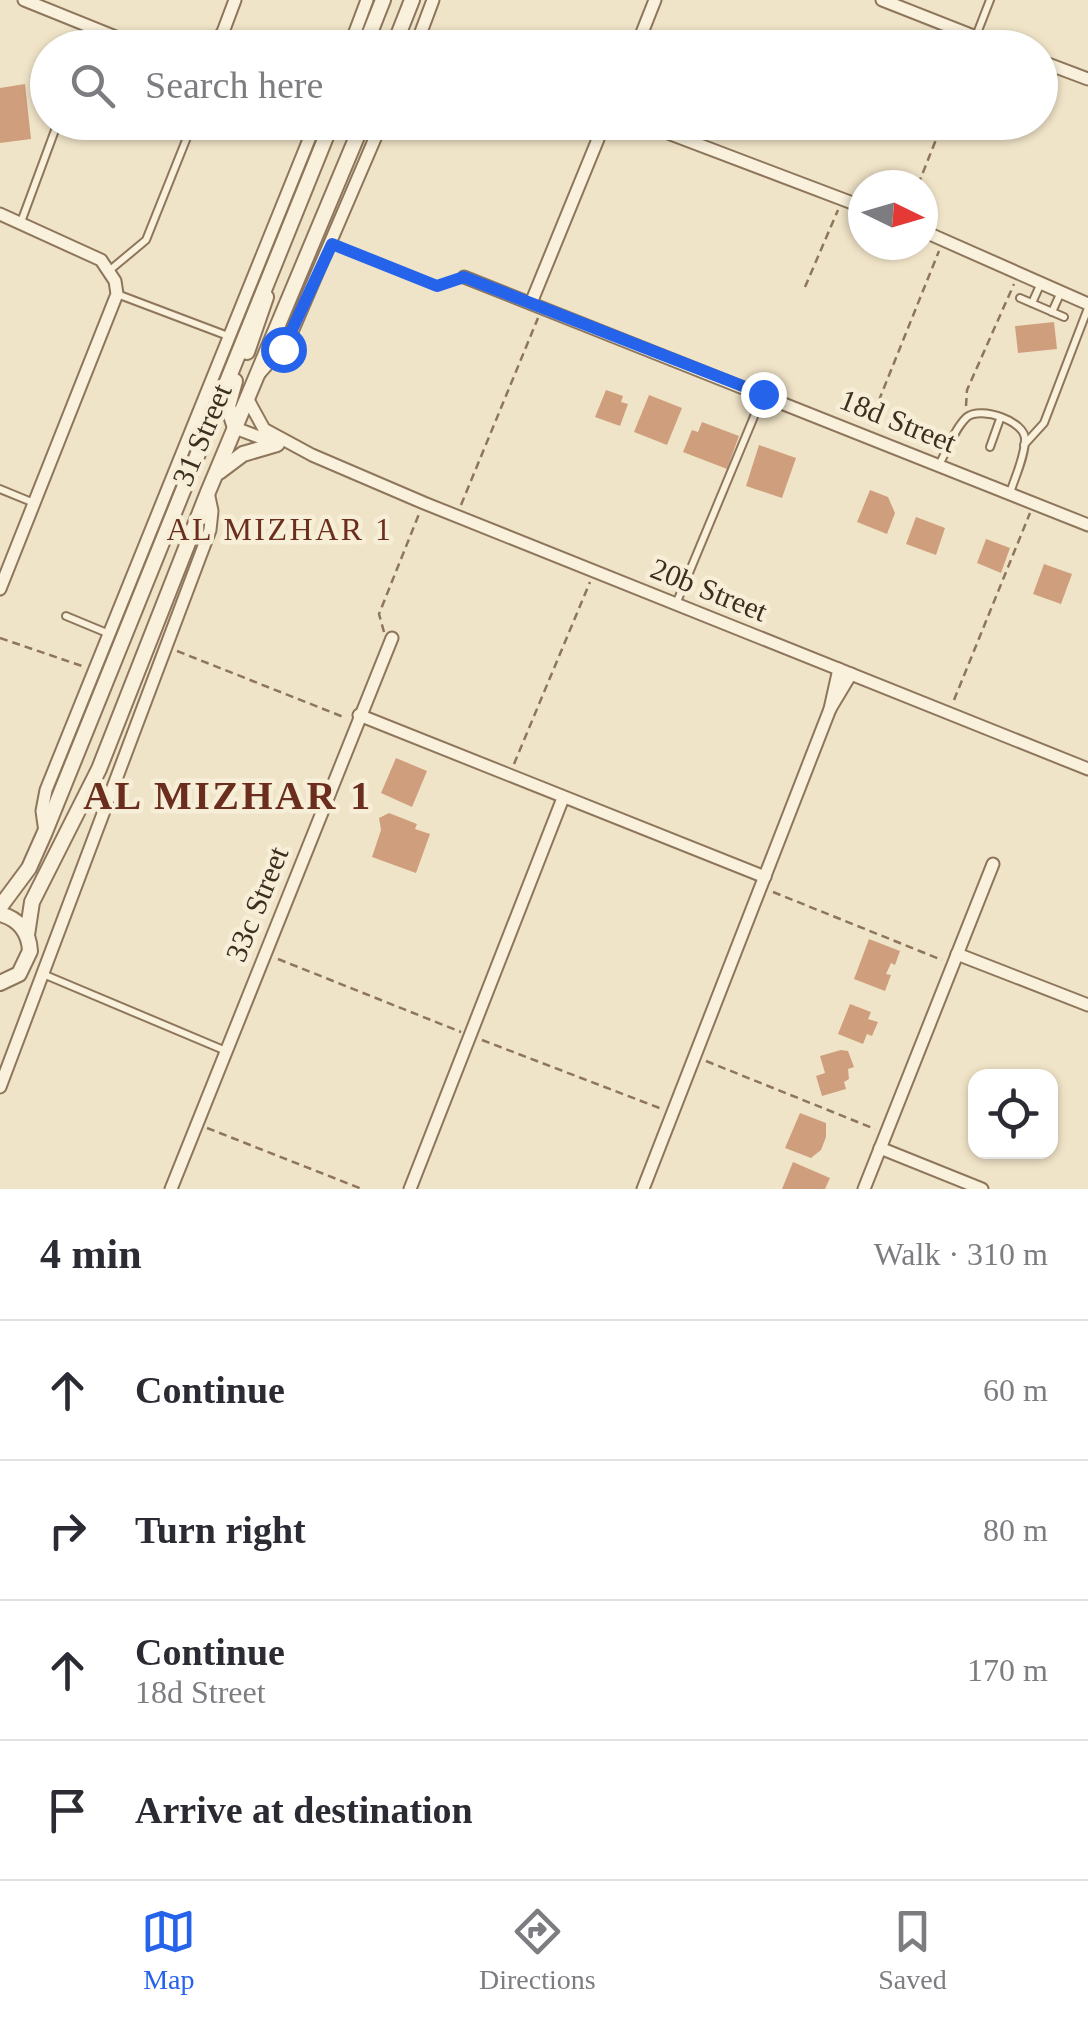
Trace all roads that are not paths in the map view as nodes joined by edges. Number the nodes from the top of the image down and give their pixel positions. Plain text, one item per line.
1 (24, 0) edge
2 (235, 0) edge
3 (367, 0) edge
4 (383, 0) edge
5 (412, 0) edge
6 (433, 0) edge
7 (655, 0) edge
8 (882, 0) edge
9 (990, 0) edge
10 (94, 28) joint
11 (99, 30) edge
12 (224, 30) edge
13 (356, 30) edge
14 (371, 30) edge
15 (400, 30) edge
16 (423, 30) edge
17 (643, 30) edge
18 (958, 30) edge
19 (979, 30) edge
20 (1058, 69) edge
21 (1088, 80) edge
22 (51, 140) edge
23 (186, 140) edge
24 (309, 140) edge
25 (325, 140) edge
26 (355, 140) edge
27 (375, 140) edge
28 (598, 140) edge
29 (687, 140) edge
30 (848, 201) edge
31 (0, 214) edge
32 (21, 222) junction
33 (938, 238) edge
34 (110, 270) junction
35 (464, 277) road end
36 (266, 281) junction
37 (1041, 284) junction
38 (1060, 292) junction
39 (116, 294) junction
40 (1020, 298) dead end
41 (1032, 303) junction
42 (537, 305) junction
43 (1088, 306) edge
44 (1052, 312) junction
45 (1064, 317) dead end
46 (228, 336) junction
47 (256, 378) junction
48 (763, 394) junction
49 (247, 398) junction
50 (1000, 418) junction
51 (235, 428) junction
52 (277, 444) junction
53 (1024, 446) junction
54 (990, 447) dead end
55 (312, 455) junction
56 (940, 464) junction
57 (215, 476) junction
58 (0, 489) edge
59 (208, 492) junction
60 (1010, 493) junction
61 (34, 503) junction
62 (1088, 526) edge
63 (0, 589) edge
64 (676, 604) junction
65 (66, 616) dead end
66 (107, 633) junction
67 (392, 638) road end
68 (845, 672) junction
69 (358, 719) junction
70 (1088, 769) edge
71 (564, 798) junction
72 (45, 832) junction
73 (993, 864) dead end
74 (763, 882) junction
75 (0, 910) edge
76 (27, 935) junction
77 (955, 959) junction
78 (43, 974) junction
79 (2, 984) edge
80 (1088, 1005) edge
81 (226, 1051) junction
82 (0, 1087) edge
83 (880, 1148) junction
84 (171, 1189) edge
85 (410, 1189) edge
86 (643, 1189) edge
87 (864, 1189) edge
88 (982, 1189) edge

1 - 10 street
2 - 12 street
3 - 13 street
4 - 14 street
5 - 15 street
6 - 16 street
7 - 17 street
8 - 18 street
9 - 19 lane
10 - 11 street
20 - 21 street
22 - 32 lane
23 - 34 lane
24 - 46 street
25 - 36 street, 31 Street
26 - 47 street, 31 Street
27 - 47 street
28 - 42 street
29 - 30 street
31 - 32 street
32 - 34 street
33 - 37 street
34 - 39 street
35 - 42 street, 18d Street
36 - 51 street
36 - 72 street, 31 Street
37 - 38 street
37 - 41 lane
38 - 43 street
38 - 44 lane
39 - 46 lane
39 - 61 street
40 - 41 lane
41 - 44 lane
42 - 48 street, 18d Street
43 - 53 lane
44 - 45 lane
46 - 66 street
47 - 49 street, 31 Street
48 - 56 street, 18d Street
48 - 64 lane
49 - 51 street, 31 Street
49 - 55 street, 20b Street
50 - 53 lane
50 - 54 lane
50 - 56 lane
51 - 52 street, 20b Street
51 - 57 street, 31 Street
52 - 55 street, 20b Street
52 - 57 street
53 - 60 lane
55 - 64 street, 20b Street
56 - 60 street, 18d Street
57 - 59 street, 31 Street
58 - 61 lane
59 - 76 street, 31 Street
59 - 78 street
60 - 62 street, 18d Street
61 - 63 street
64 - 68 street, 20b Street
65 - 66 lane
66 - 72 street
67 - 69 street, 33c Street
68 - 70 street, 20b Street
68 - 74 street
69 - 71 street
69 - 81 street, 33c Street
71 - 74 street
71 - 85 street
72 - 75 street, 31 Street
73 - 77 street
74 - 86 street
75 - 76 street
76 - 79 street, 31 Street
77 - 80 street
77 - 83 street
78 - 81 lane
78 - 82 street
81 - 84 street, 33c Street
83 - 87 street
83 - 88 street

